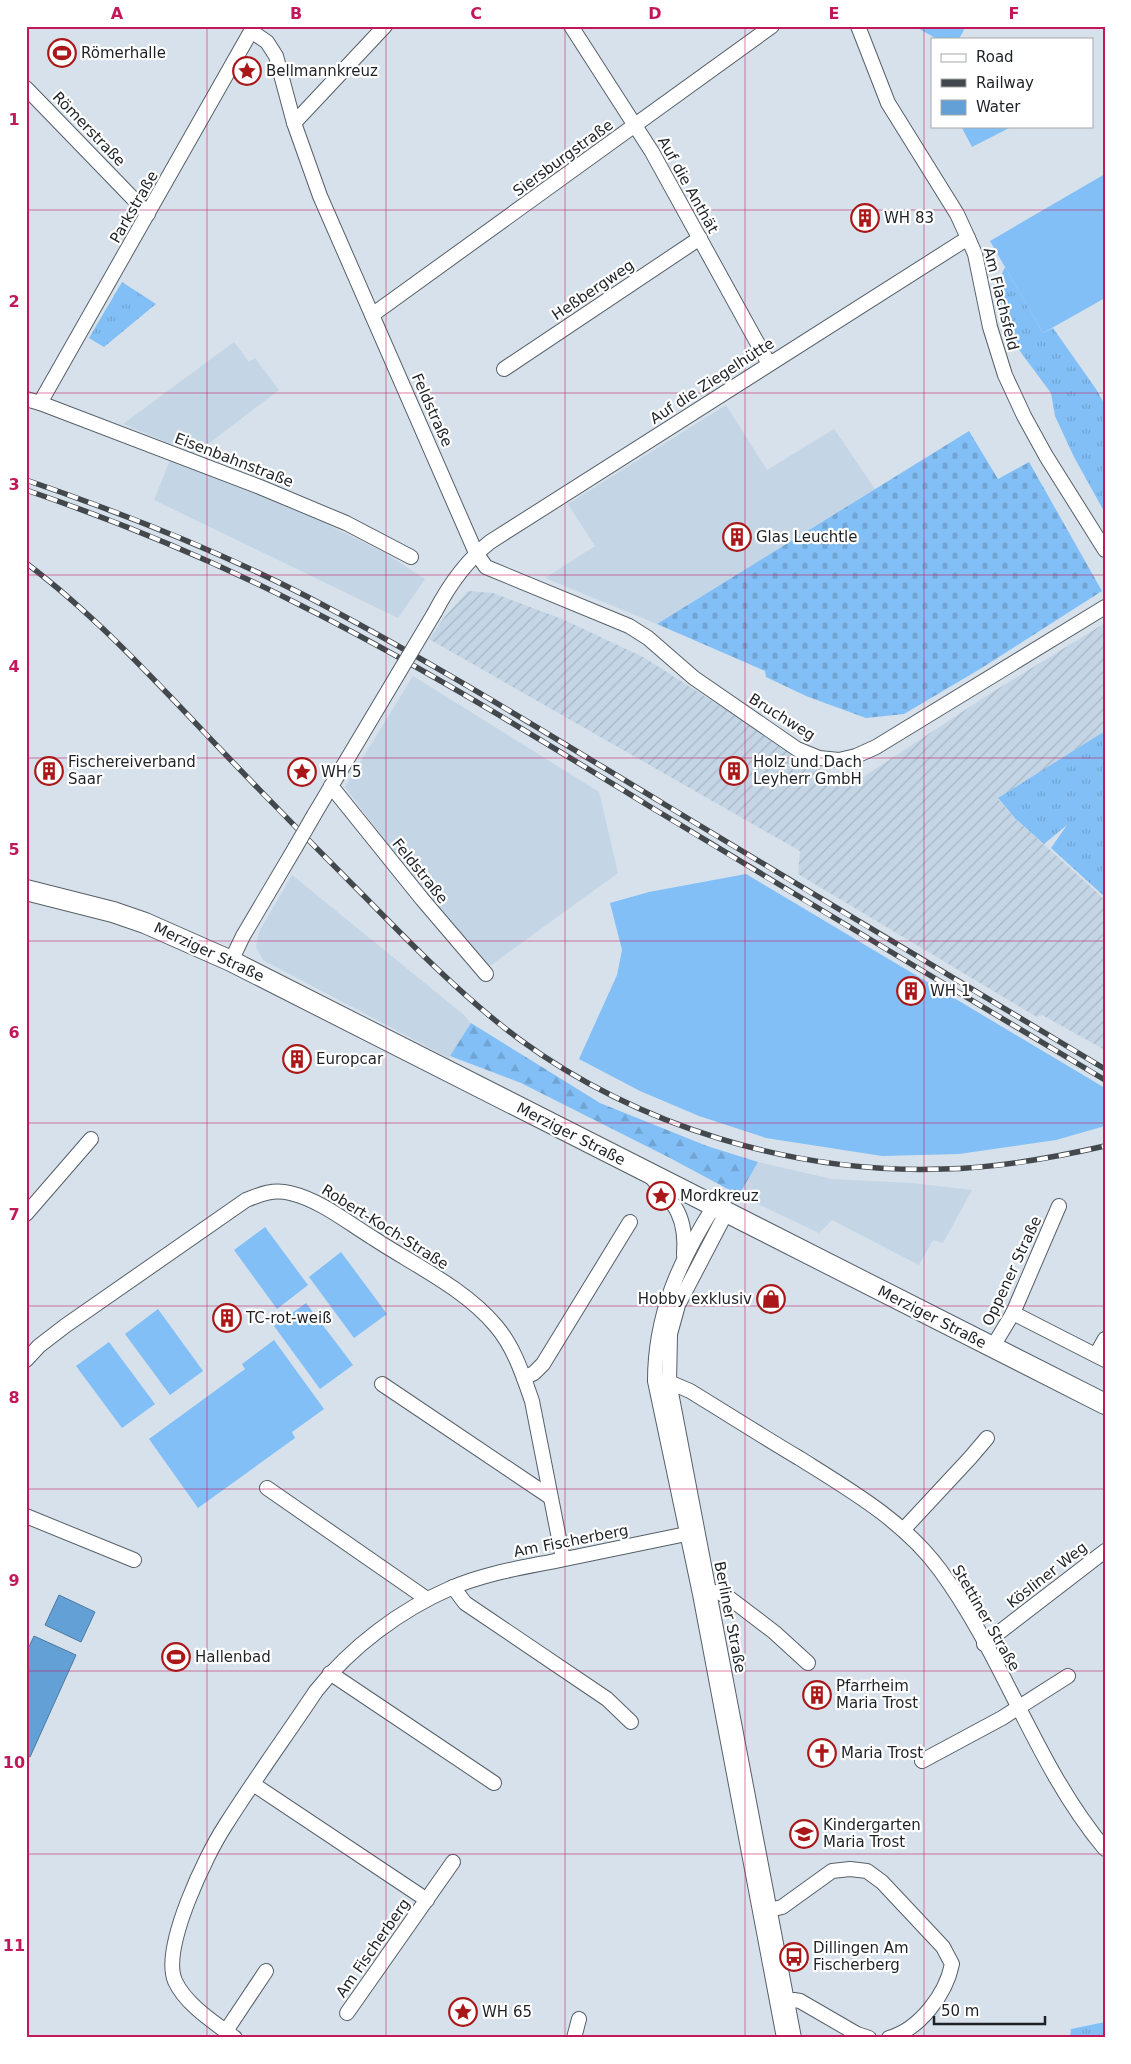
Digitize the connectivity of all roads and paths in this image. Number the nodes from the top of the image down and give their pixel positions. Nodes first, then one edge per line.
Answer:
1 (385, 26) edge
2 (571, 26) edge
3 (772, 26) edge
4 (858, 26) edge
5 (253, 29) edge
6 (26, 88) edge
7 (294, 123) junction
8 (636, 126) junction
9 (148, 214) junction
10 (700, 238) junction
11 (968, 238) junction
12 (372, 315) junction
13 (769, 364) junction
14 (504, 369) dead end
15 (26, 399) edge
16 (40, 402) junction
17 (1105, 550) edge
18 (476, 553) junction
19 (411, 557) dead end
20 (1105, 607) edge
21 (331, 786) junction
22 (26, 890) edge
23 (231, 961) junction
24 (486, 974) dead end
25 (91, 1139) dead end
26 (647, 1173) junction
27 (1059, 1206) dead end
28 (720, 1210) junction
29 (26, 1214) edge
30 (630, 1222) dead end
31 (684, 1261) junction
32 (1013, 1313) junction
33 (1105, 1338) edge
34 (992, 1348) junction
35 (1101, 1358) edge
36 (26, 1360) edge
37 (524, 1378) junction
38 (662, 1382) junction
39 (382, 1384) dead end
40 (1105, 1404) edge
41 (987, 1438) dead end
42 (266, 1488) dead end
43 (550, 1497) junction
44 (26, 1516) edge
45 (903, 1530) junction
46 (692, 1533) junction
47 (1105, 1551) edge
48 (563, 1559) junction
49 (134, 1560) dead end
50 (452, 1587) junction
51 (704, 1593) junction
52 (427, 1599) junction
53 (984, 1644) junction
54 (808, 1662) dead end
55 (330, 1673) junction
56 (1068, 1676) dead end
57 (1018, 1708) junction
58 (631, 1722) dead end
59 (922, 1761) dead end
60 (494, 1783) dead end
61 (253, 1784) junction
62 (1105, 1849) edge
63 (453, 1862) dead end
64 (427, 1900) junction
65 (766, 1911) junction
66 (266, 1971) dead end
67 (782, 2002) junction
68 (347, 2014) dead end
69 (579, 2019) dead end
70 (231, 2034) edge
71 (574, 2038) edge
72 (784, 2038) edge
73 (794, 2038) edge
74 (869, 2038) edge
75 (889, 2038) edge

1 - 7 street
2 - 8 street, Auf die Anthät
3 - 8 street, Siersburgstraße
4 - 11 street, Am Flachsfeld
5 - 7 street, Feldstraße
5 - 9 street, Parkstraße
6 - 9 street, Römerstraße
7 - 12 street, Feldstraße
8 - 10 street, Auf die Anthät
8 - 12 street, Siersburgstraße
9 - 16 street, Parkstraße
10 - 13 street, Auf die Anthät
10 - 14 street, Heßbergweg
11 - 13 street, Auf die Ziegelhütte
11 - 17 street, Am Flachsfeld
12 - 18 street, Feldstraße
13 - 18 street, Auf die Ziegelhütte
15 - 16 street, Eisenbahnstraße
16 - 19 street, Eisenbahnstraße
18 - 20 street, Bruchweg
18 - 21 street, bridge
21 - 23 street, bridge
21 - 24 street, Feldstraße
22 - 23 main road, Merziger Straße
23 - 26 main road, Merziger Straße
25 - 29 street
26 - 28 main road, Merziger Straße
26 - 31 street, Berliner Straße
27 - 32 street, Oppener Straße
28 - 31 street, Berliner Straße
28 - 34 main road, Merziger Straße
28 - 38 street, Berliner Straße
30 - 37 street
31 - 38 street, Berliner Straße
32 - 34 street, Oppener Straße
32 - 35 street
33 - 35 street
34 - 40 main road, Merziger Straße
36 - 37 street, Robert-Koch-Straße
37 - 43 street, Robert-Koch-Straße
38 - 45 street, Stettiner Straße
38 - 46 street, Berliner Straße
39 - 43 street
41 - 45 street
42 - 52 street
43 - 48 street, Robert-Koch-Straße
44 - 49 street
45 - 53 street, Stettiner Straße
46 - 48 street, Am Fischerberg
46 - 51 street, Berliner Straße
47 - 53 street, Kösliner Weg
48 - 50 street, Am Fischerberg
50 - 52 street, Am Fischerberg
50 - 58 street
51 - 54 street
51 - 65 street, Berliner Straße
52 - 55 street, Am Fischerberg
53 - 57 street, Stettiner Straße
55 - 60 street
55 - 61 street, Am Fischerberg
56 - 57 street
57 - 59 street
57 - 62 street, Stettiner Straße
61 - 64 street, Am Fischerberg
61 - 70 street, Am Fischerberg
63 - 64 street, Am Fischerberg
64 - 68 street, Am Fischerberg
65 - 67 street, Berliner Straße
65 - 75 street
66 - 70 street, Am Fischerberg
67 - 72 street, Berliner Straße
67 - 73 street, Berliner Straße
67 - 74 street
69 - 71 street

